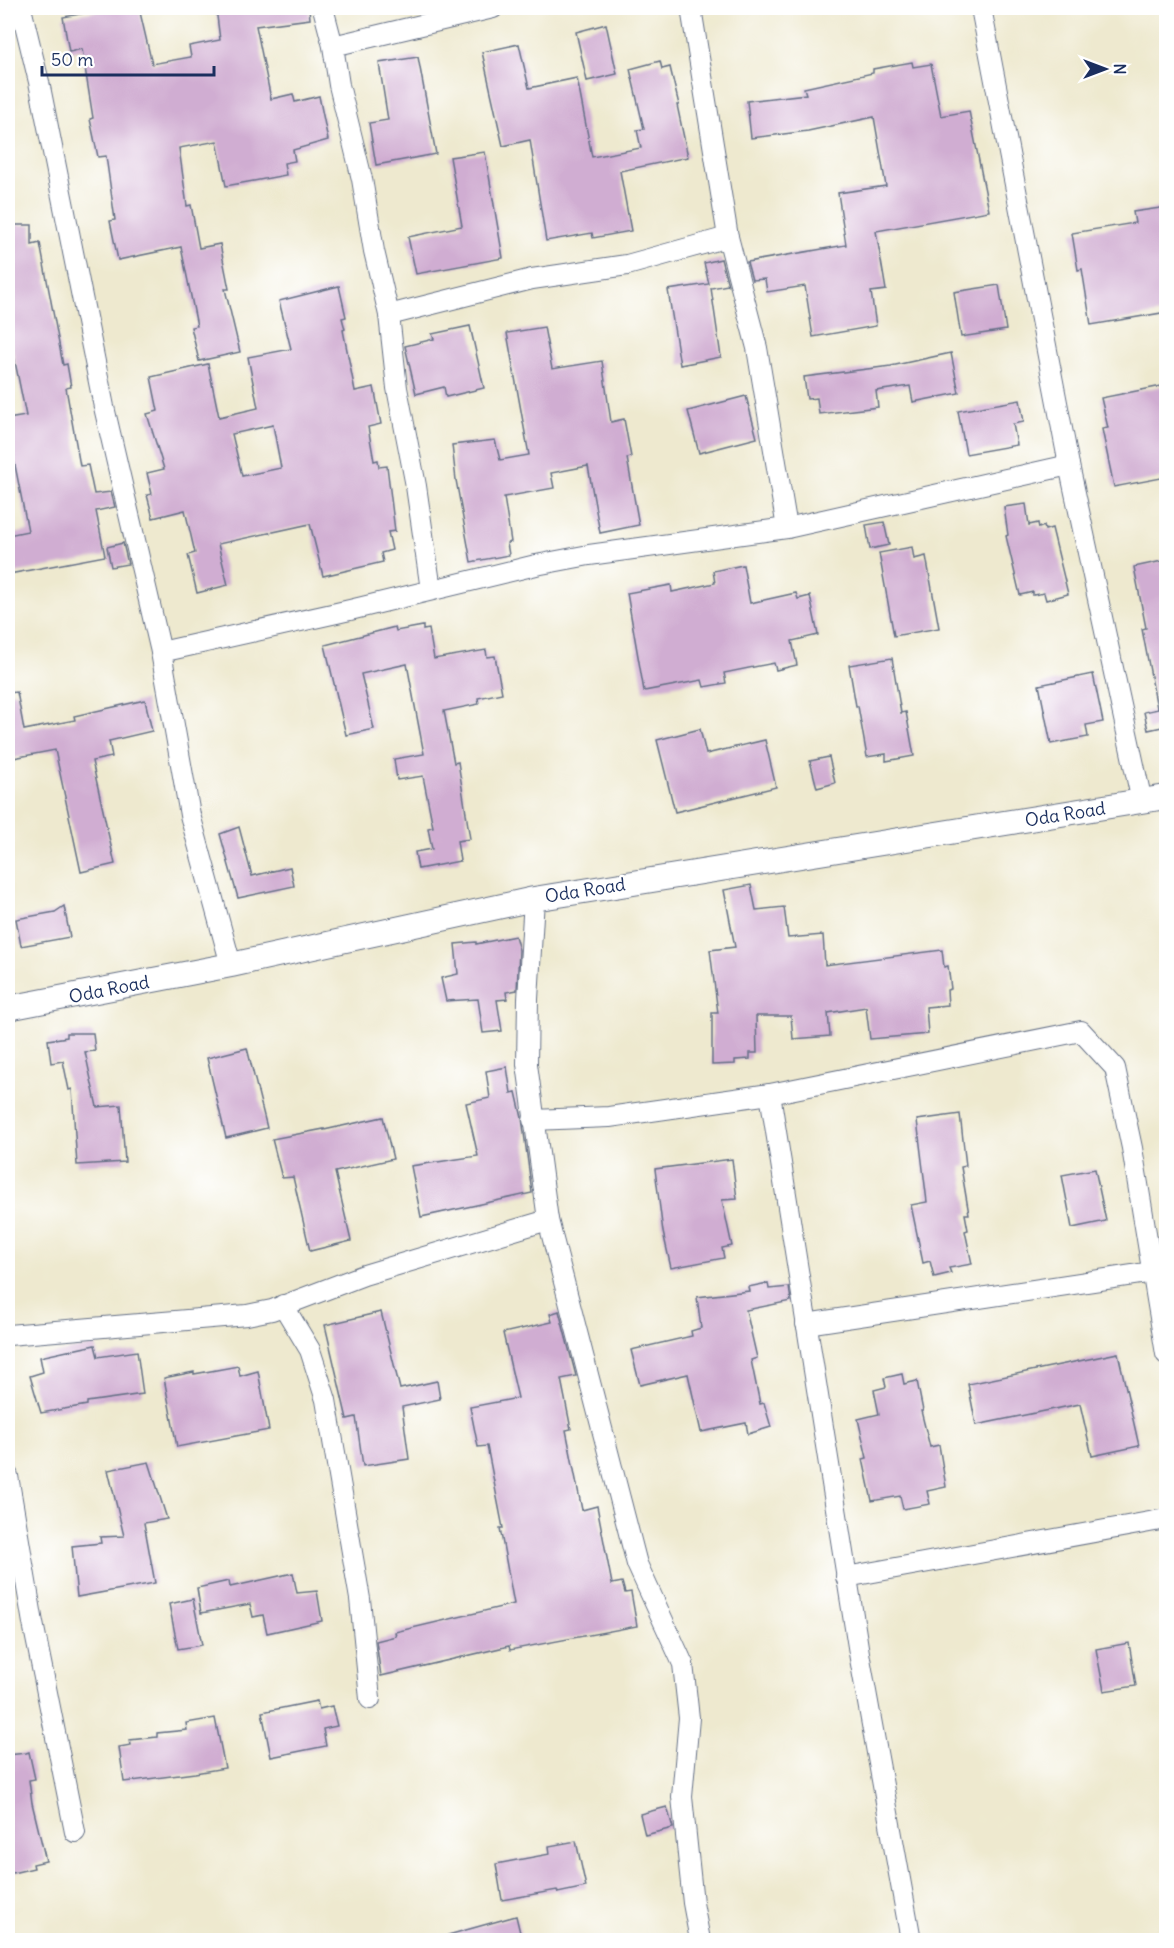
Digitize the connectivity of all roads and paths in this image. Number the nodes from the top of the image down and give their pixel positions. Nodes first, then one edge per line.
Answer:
1 (21, 8) edge
2 (322, 8) edge
3 (493, 8) edge
4 (691, 8) edge
5 (981, 8) edge
6 (333, 46) junction
7 (728, 237) junction
8 (389, 315) junction
9 (1069, 465) junction
10 (787, 528) junction
11 (430, 590) junction
12 (161, 652) junction
13 (1167, 797) edge
14 (1142, 802) junction
15 (534, 899) junction
16 (231, 965) junction
17 (8, 1008) edge
18 (770, 1094) junction
19 (533, 1120) junction
20 (548, 1220) junction
21 (1153, 1272) junction
22 (283, 1305) junction
23 (806, 1324) junction
24 (8, 1335) edge
25 (1167, 1354) edge
26 (8, 1476) edge
27 (1167, 1519) edge
28 (846, 1577) junction
29 (370, 1699) dead end
30 (75, 1832) dead end
31 (700, 1941) edge
32 (910, 1941) edge

1 - 12 street
2 - 6 street
3 - 6 street
4 - 7 street
5 - 9 street
6 - 8 street
7 - 8 street
7 - 10 street
8 - 11 street
9 - 10 street
9 - 14 street
10 - 11 street
11 - 12 street
12 - 16 street
13 - 14 street, Oda Road
14 - 15 street, Oda Road
15 - 16 street, Oda Road
15 - 19 street
16 - 17 street, Oda Road
18 - 19 street
18 - 21 street
18 - 23 street
19 - 20 street
20 - 22 street
20 - 31 street
21 - 23 street
21 - 25 street
22 - 24 street
22 - 29 street
23 - 28 street
26 - 30 street
27 - 28 street
28 - 32 street

